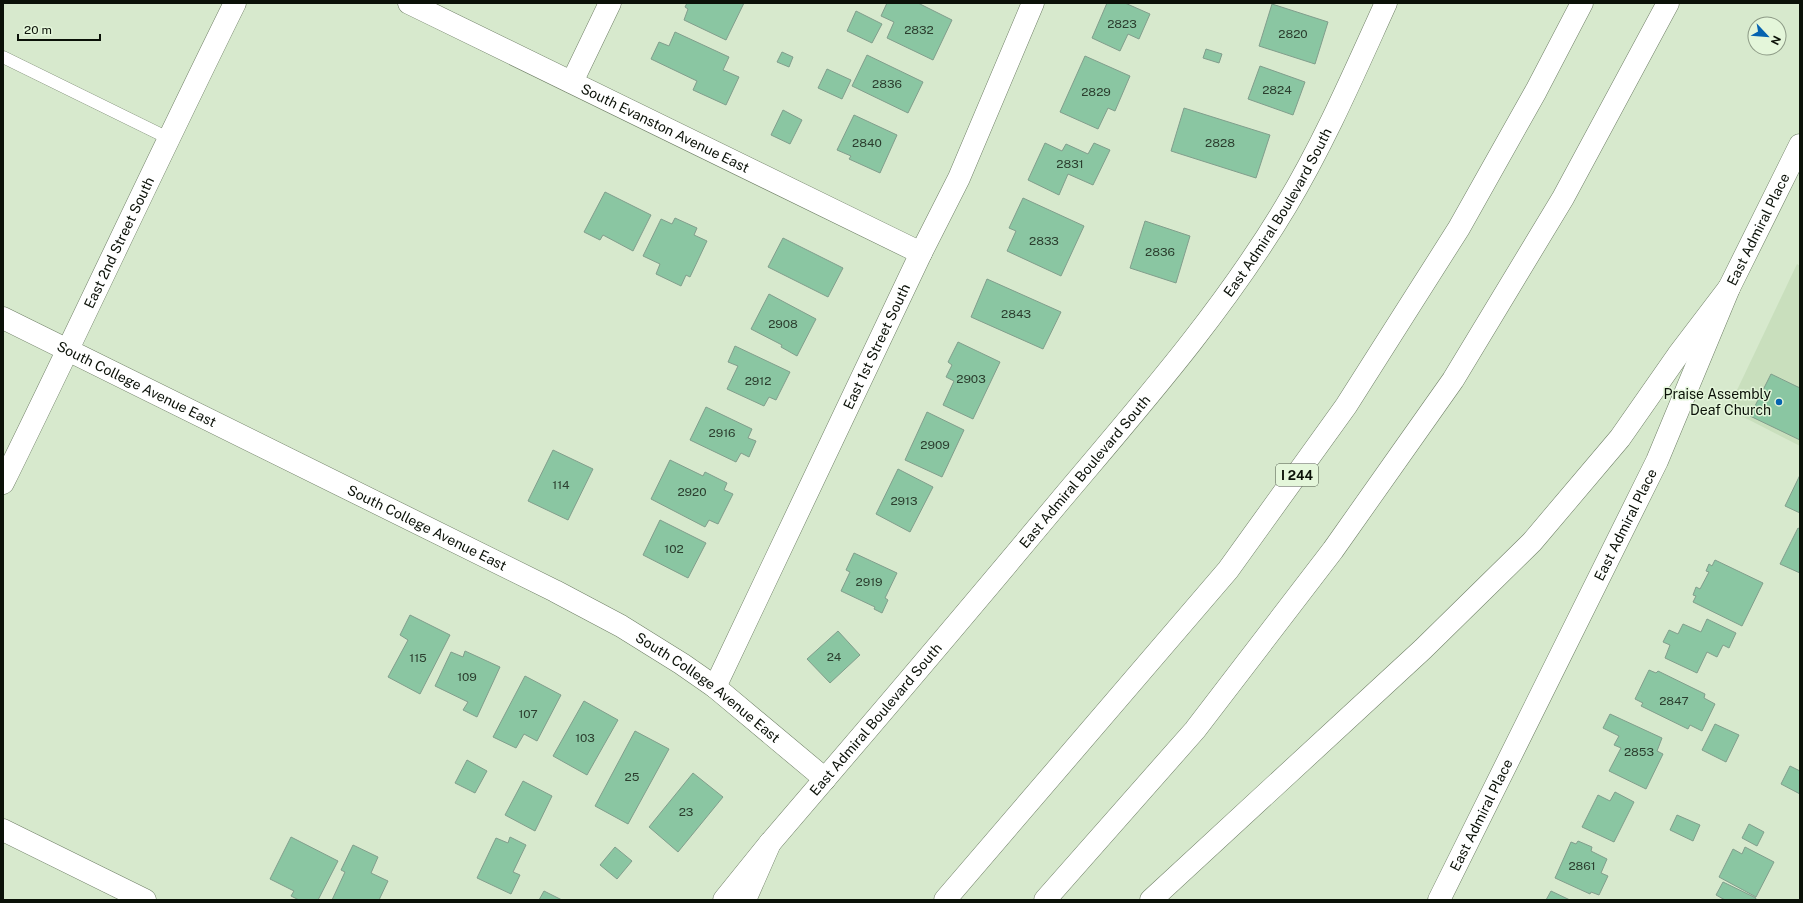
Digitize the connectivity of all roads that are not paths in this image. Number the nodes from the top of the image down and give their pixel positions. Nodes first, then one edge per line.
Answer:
1 (235, 3) edge
2 (409, 3) edge
3 (610, 3) edge
4 (1034, 3) edge
5 (1386, 3) edge
6 (1582, 3) edge
7 (1668, 3) edge
8 (3, 57) edge
9 (572, 82) junction
10 (168, 138) junction
11 (1800, 145) edge
12 (921, 253) junction
13 (1729, 288) junction
14 (3, 318) edge
15 (68, 350) junction
16 (3, 483) edge
17 (715, 687) junction
18 (825, 779) junction
19 (3, 830) edge
20 (770, 843) junction
21 (145, 900) edge
22 (724, 900) edge
23 (745, 900) edge
24 (944, 900) edge
25 (1044, 900) edge
26 (1151, 900) edge
27 (1440, 900) edge

1 - 10 main road, East 2nd Street South
2 - 9 main road, South Evanston Avenue East
3 - 9 main road
4 - 12 main road, East 1st Street South
5 - 18 main road, East Admiral Boulevard South
6 - 24 main road, I 244
7 - 25 main road
8 - 10 lane
9 - 12 main road, South Evanston Avenue East
10 - 15 main road, East 2nd Street South
11 - 13 main road, East Admiral Place
12 - 17 main road, East 1st Street South
13 - 26 main road
13 - 27 main road, East Admiral Place
14 - 15 main road, South College Avenue East
15 - 16 main road, East 2nd Street South
15 - 17 main road, South College Avenue East
17 - 18 main road, South College Avenue East
18 - 20 main road, East Admiral Boulevard South
19 - 21 main road
20 - 22 main road, East Admiral Boulevard South
20 - 23 main road

